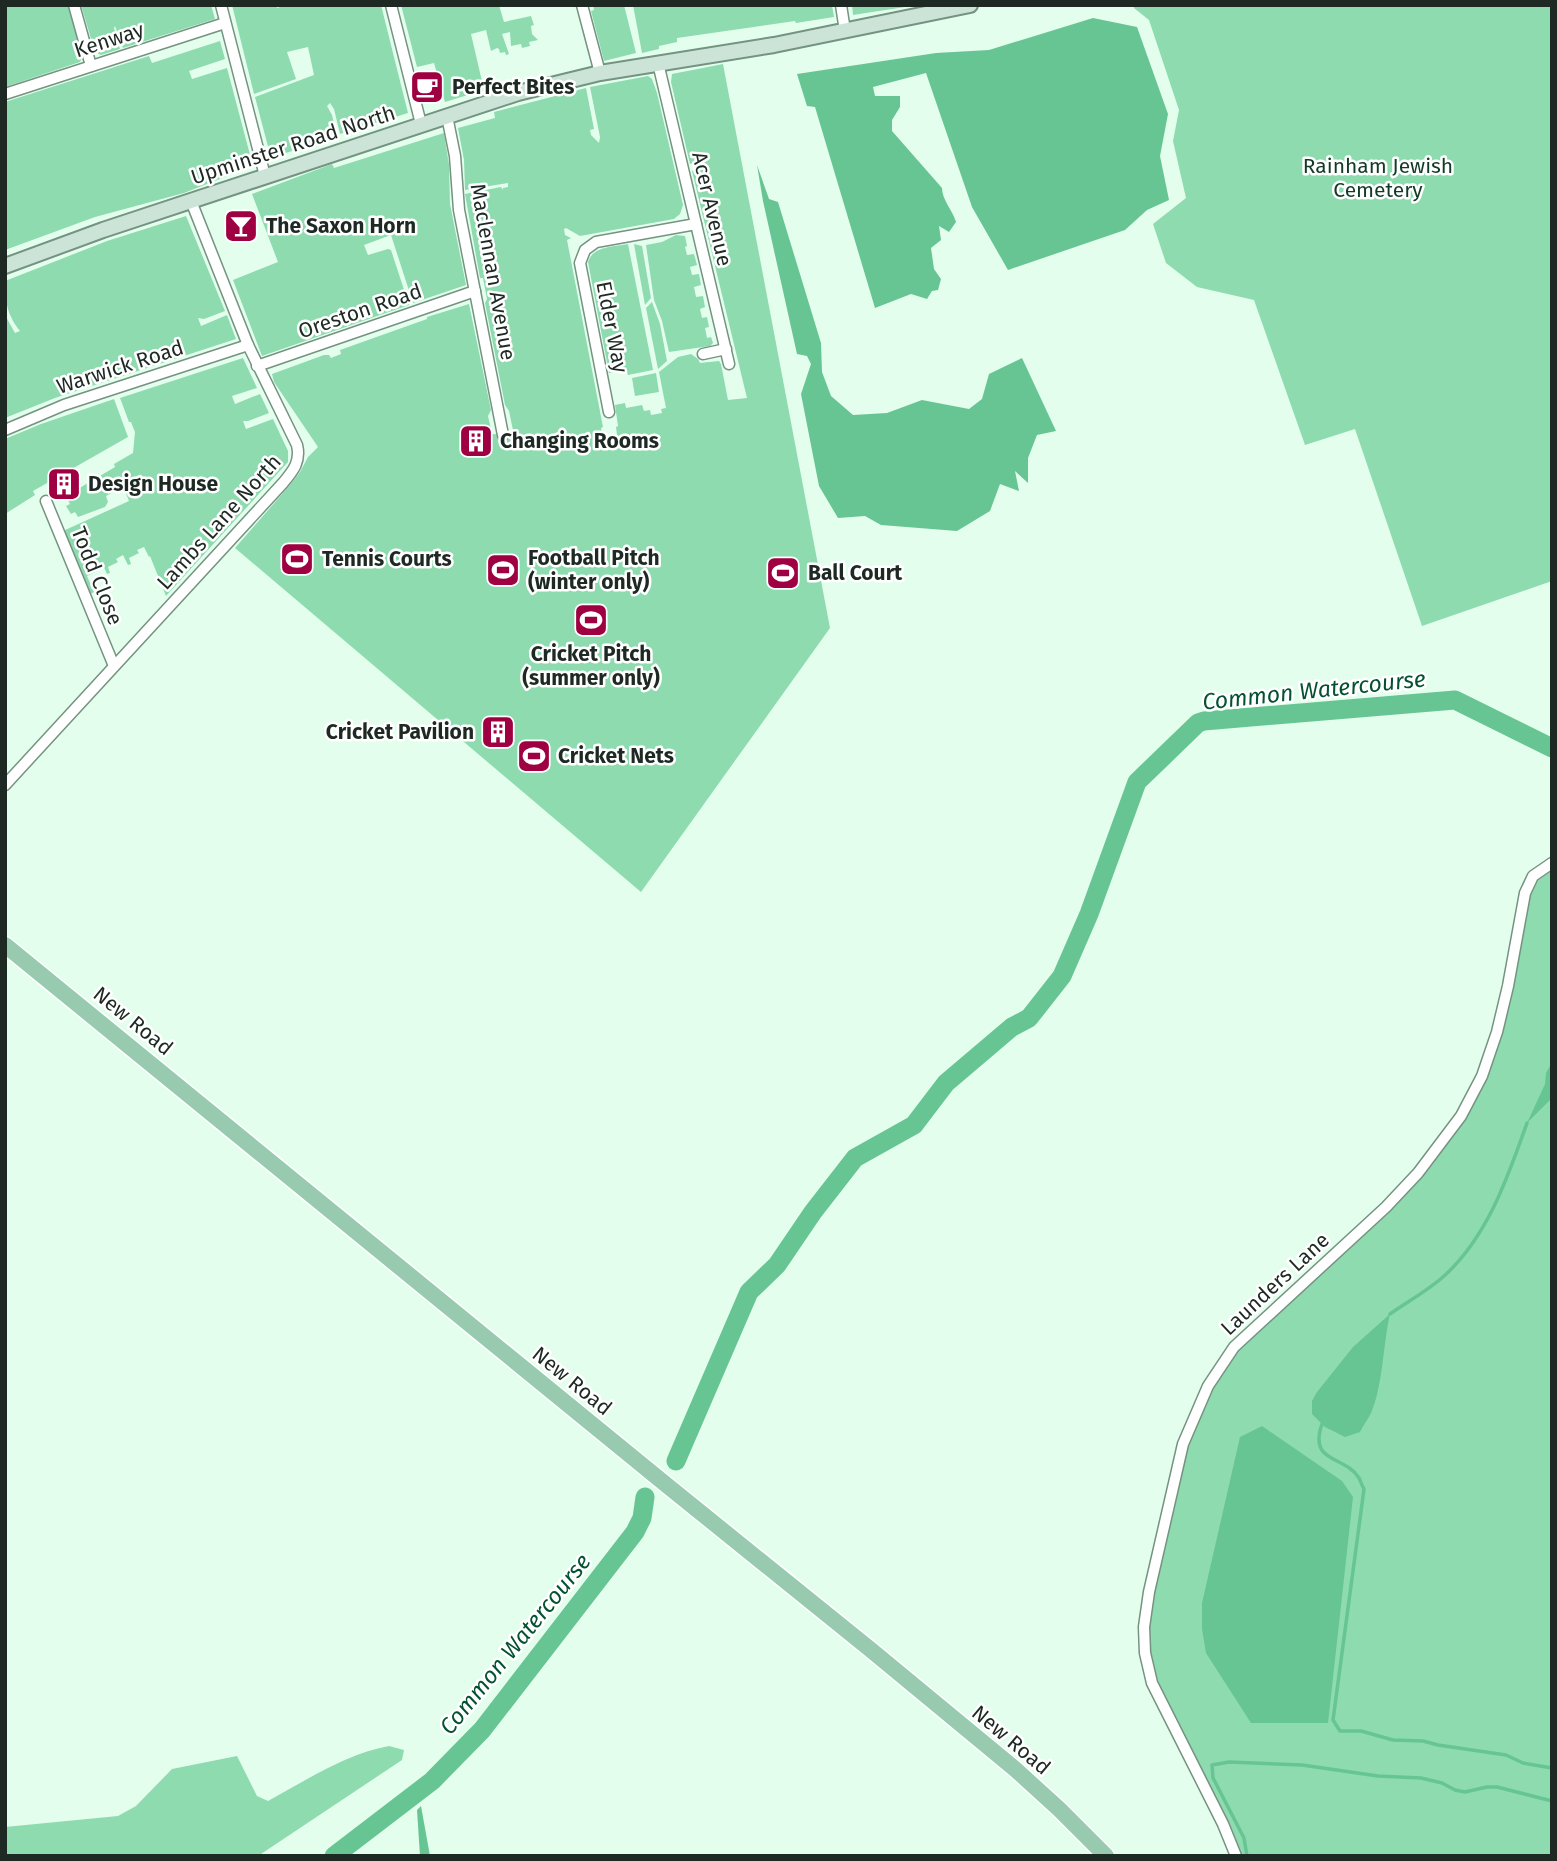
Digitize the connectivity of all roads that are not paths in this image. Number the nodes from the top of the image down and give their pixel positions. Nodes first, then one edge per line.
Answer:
1 (74, 5) edge
2 (221, 5) edge
3 (391, 5) edge
4 (582, 5) edge
5 (841, 5) edge
6 (970, 5) edge
7 (225, 23) junction
8 (845, 31) junction
9 (658, 62) junction
10 (91, 66) junction
11 (600, 73) junction
12 (5, 94) edge
13 (447, 116) junction
14 (421, 124) junction
15 (265, 176) junction
16 (191, 201) junction
17 (696, 225) junction
18 (5, 266) edge
19 (475, 291) junction
20 (248, 345) junction
21 (726, 349) junction
22 (703, 354) dead end
23 (729, 364) dead end
24 (257, 366) junction
25 (609, 412) dead end
26 (5, 429) edge
27 (503, 435) dead end
28 (46, 500) dead end
29 (114, 666) junction
30 (5, 785) edge
31 (1552, 863) edge
32 (5, 945) edge
33 (1233, 1853) edge
34 (1105, 1856) edge

1 - 10 street
2 - 7 street
3 - 14 street
4 - 11 street
5 - 8 street
6 - 8 street, Upminster Road North
7 - 10 street, Kenway
7 - 15 street
8 - 9 street, Upminster Road North
9 - 11 street, Upminster Road North
9 - 17 street, Acer Avenue
10 - 12 street, Kenway
11 - 13 street, Upminster Road North
13 - 14 street, Upminster Road North
13 - 19 street, Maclennan Avenue
14 - 15 street, Upminster Road North
15 - 16 street, Upminster Road North
16 - 18 street, Upminster Road North
16 - 20 street, Lambs Lane North
17 - 21 street, Acer Avenue
17 - 25 street, Elder Way
19 - 24 street, Oreston Road
19 - 27 street, Maclennan Avenue
20 - 24 street, Lambs Lane North
20 - 26 street, Warwick Road
21 - 22 street
21 - 23 street, Acer Avenue
24 - 29 street, Lambs Lane North
28 - 29 street, Todd Close
29 - 30 street, Lambs Lane North
31 - 33 street, Launders Lane
32 - 34 main road, New Road

